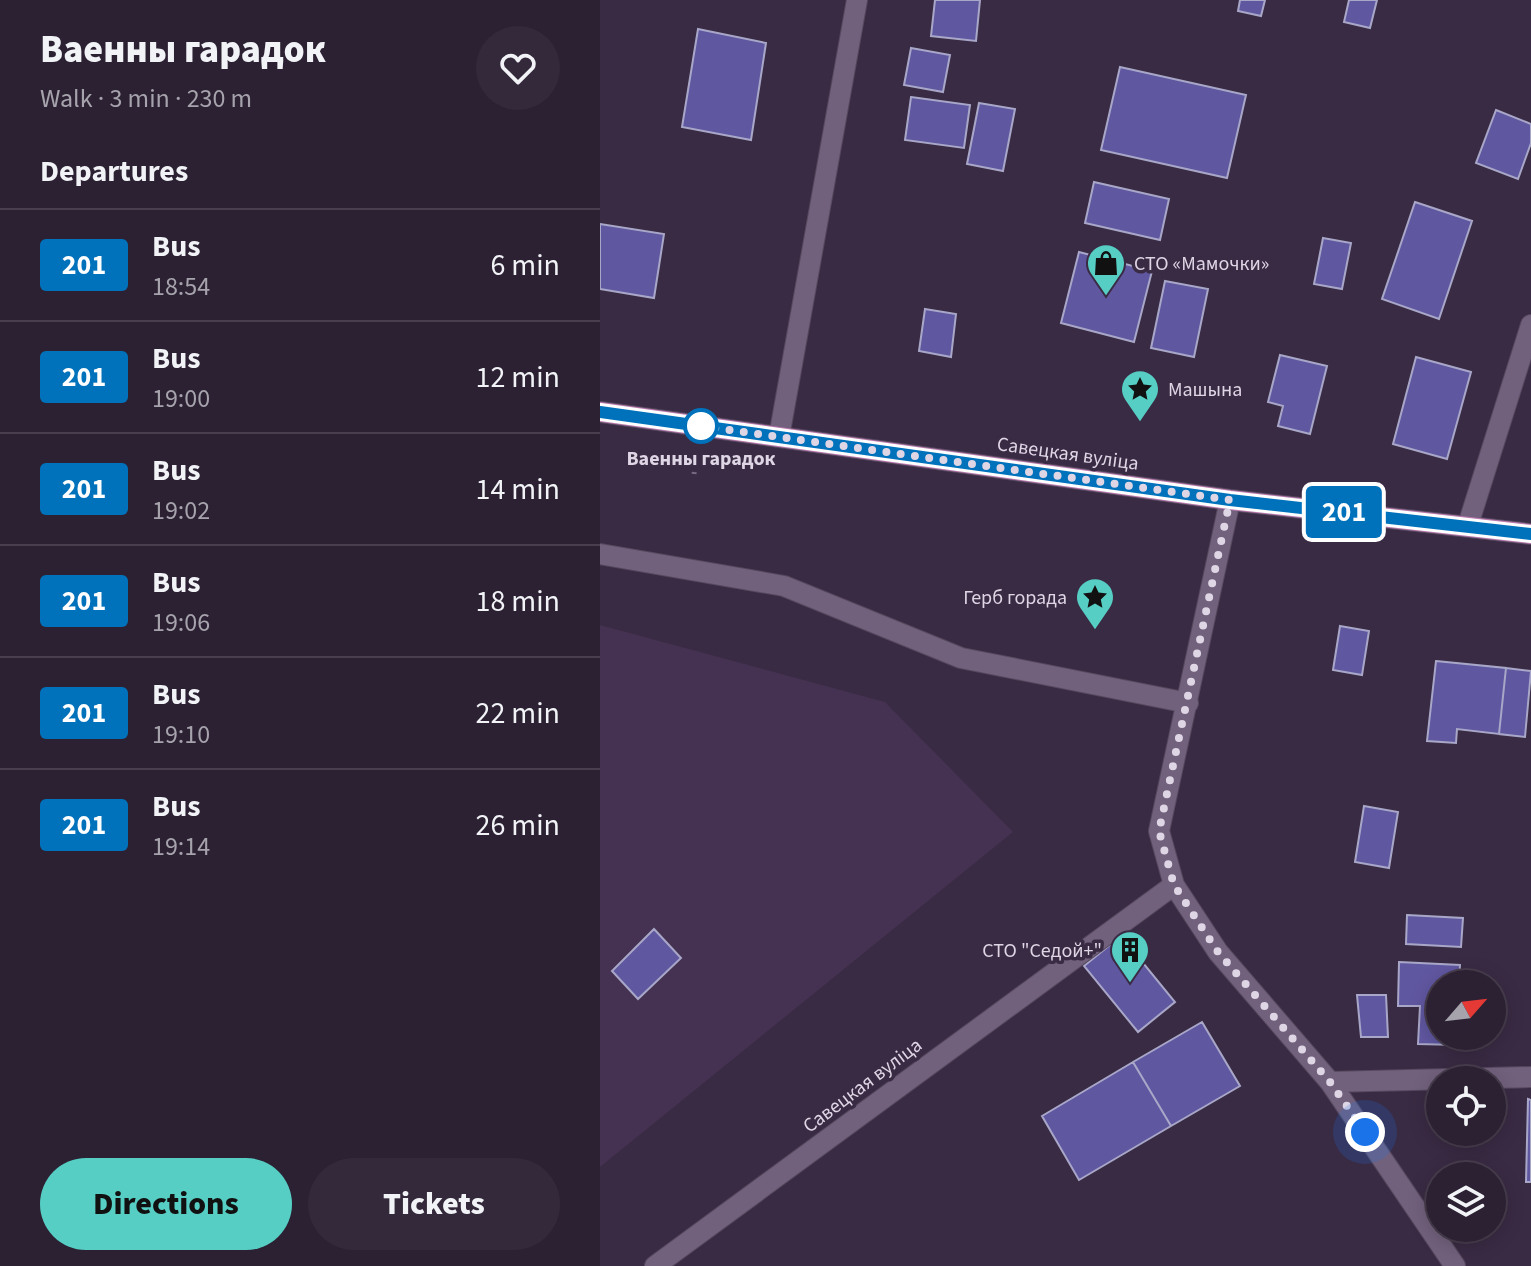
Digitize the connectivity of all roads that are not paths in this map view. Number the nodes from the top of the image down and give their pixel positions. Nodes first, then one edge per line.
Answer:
1 (857, 0) edge
2 (1531, 325) edge
3 (600, 412) edge
4 (779, 437) junction
5 (1230, 500) junction
6 (1468, 525) junction
7 (1531, 534) edge
8 (600, 554) edge
9 (1188, 703) junction
10 (1174, 885) junction
11 (1531, 1077) edge
12 (1330, 1082) junction
13 (655, 1266) edge
14 (1455, 1266) edge

1 - 4 street
2 - 6 street
3 - 4 main road, Савецкая вуліца
4 - 5 main road, Савецкая вуліца
5 - 6 main road, Савецкая вуліца
5 - 9 street
6 - 7 main road, Савецкая вуліца
8 - 9 street
9 - 10 street
10 - 12 street
10 - 13 street, Савецкая вуліца
11 - 12 street
12 - 14 street

